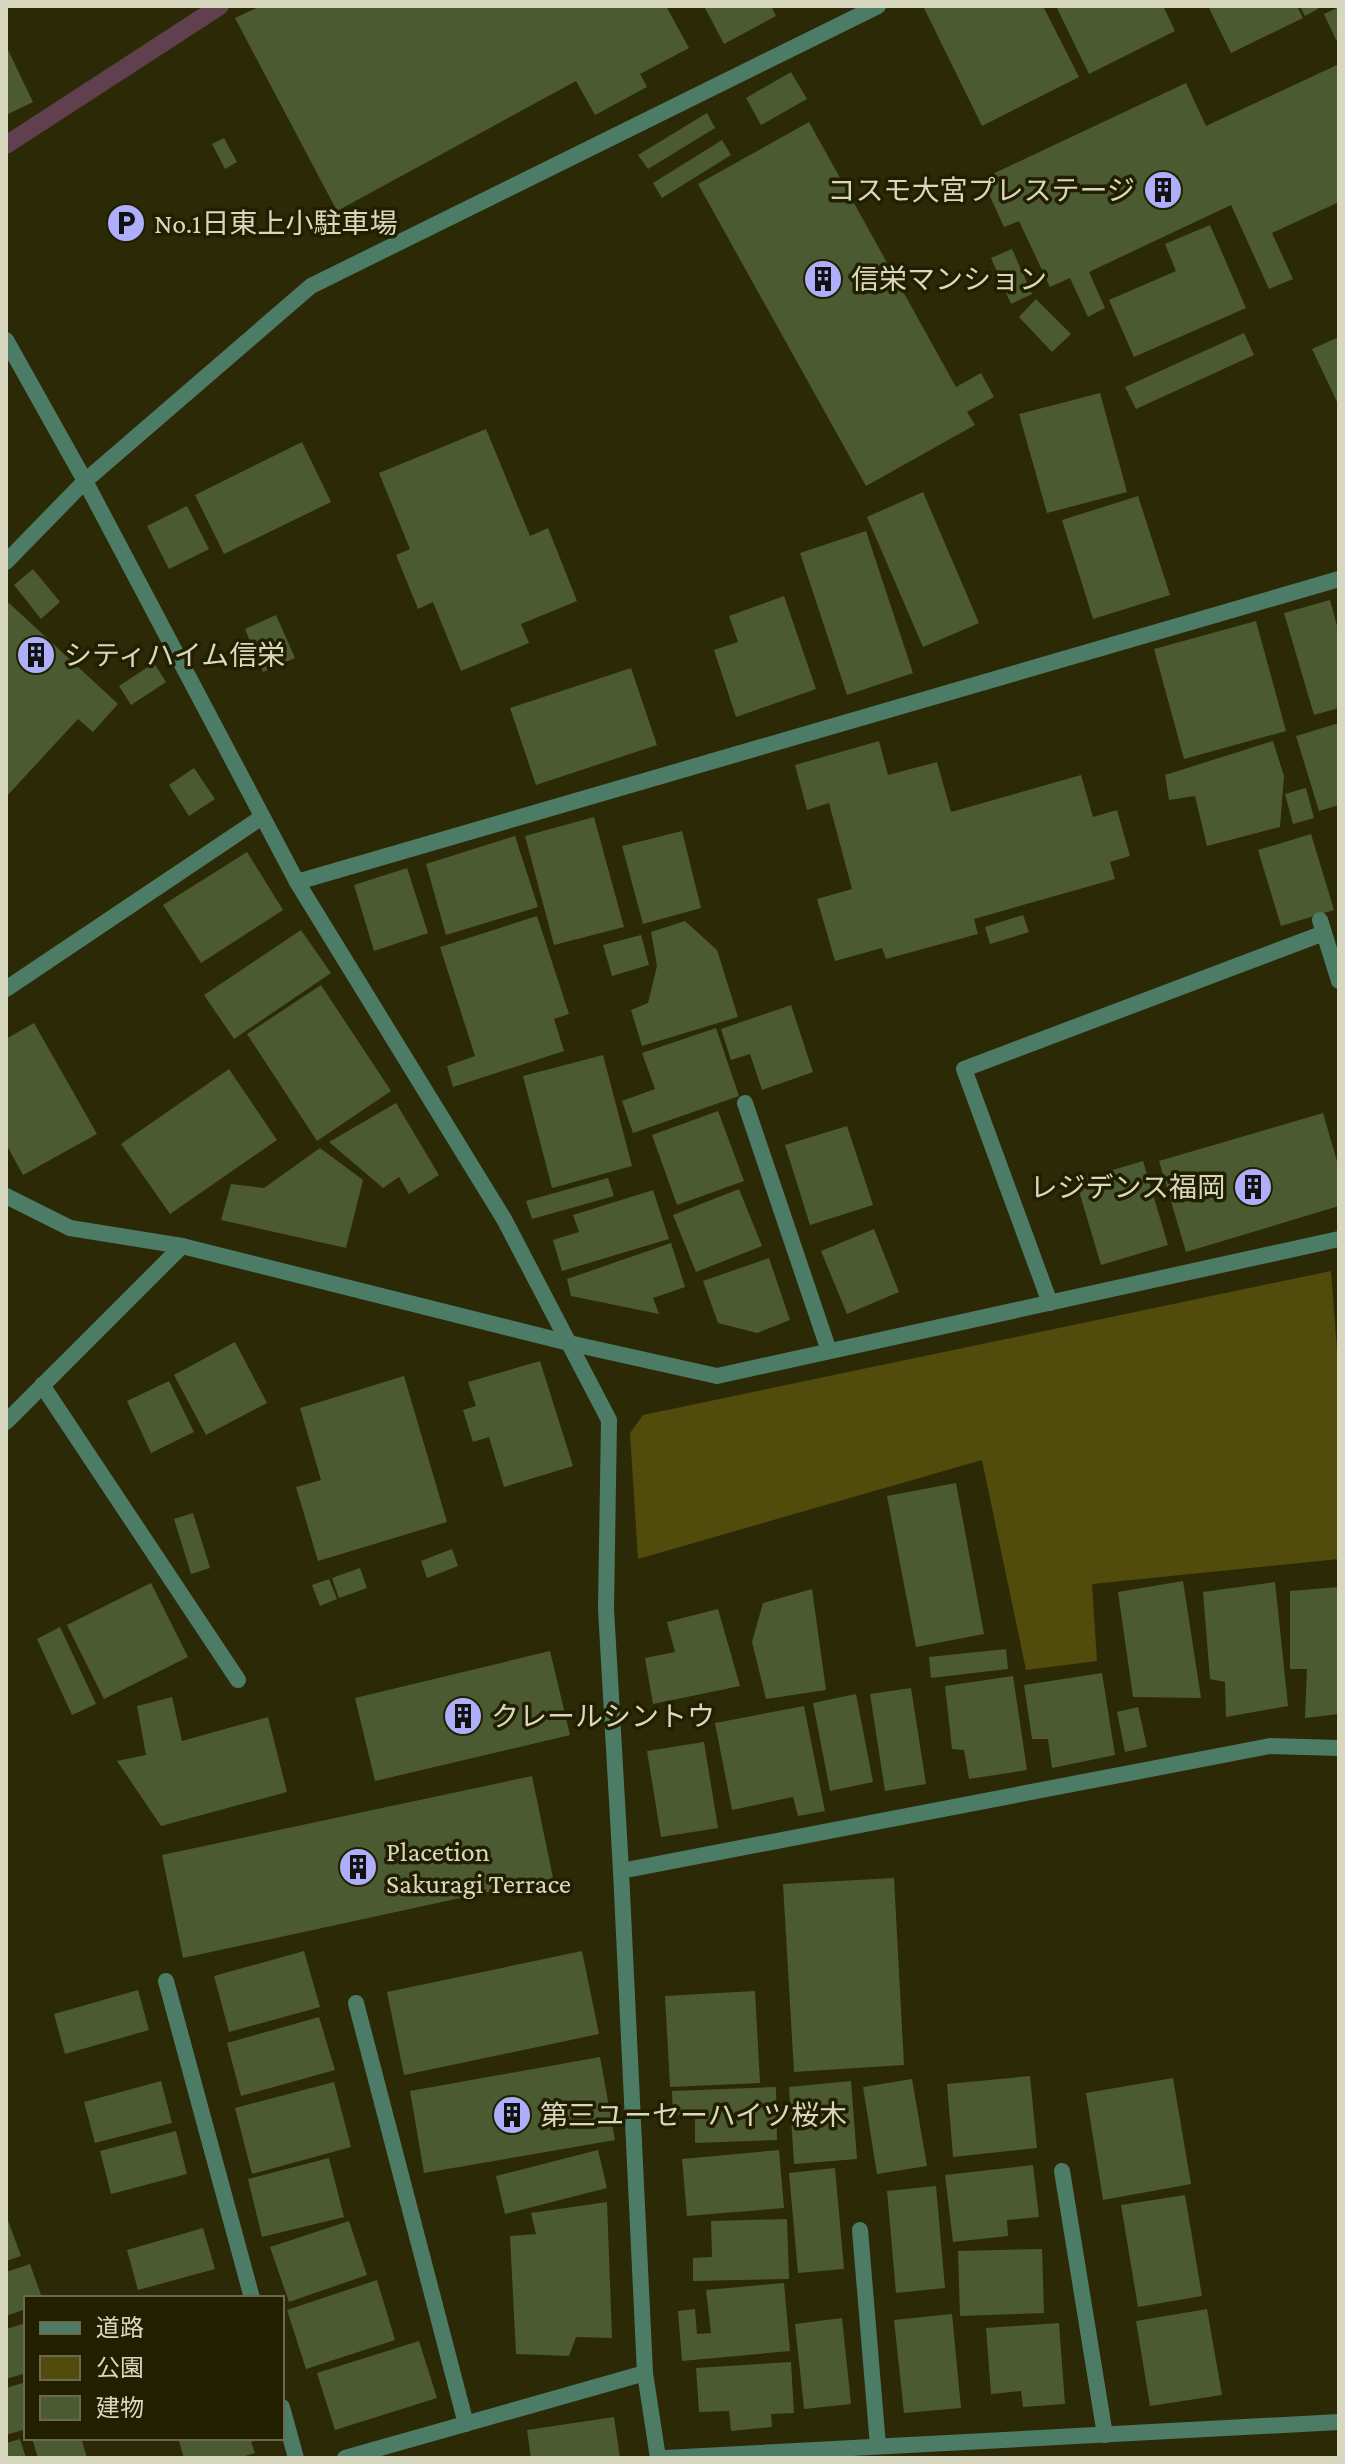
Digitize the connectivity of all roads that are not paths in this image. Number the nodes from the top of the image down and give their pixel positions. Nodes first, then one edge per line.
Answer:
1 (878, 6) edge
2 (6, 340) edge
3 (85, 481) junction
4 (6, 562) edge
5 (1339, 579) edge
6 (262, 817) junction
7 (297, 882) junction
8 (1339, 981) edge
9 (6, 989) edge
10 (745, 1103) dead end
11 (6, 1196) edge
12 (1339, 1239) edge
13 (182, 1246) junction
14 (1050, 1303) junction
15 (569, 1343) junction
16 (829, 1351) junction
17 (42, 1385) junction
18 (6, 1422) edge
19 (238, 1680) dead end
20 (1339, 1748) edge
21 (621, 1871) junction
22 (166, 1981) dead end
23 (356, 2003) dead end
24 (1062, 2171) dead end
25 (860, 2230) dead end
26 (251, 2296) edge
27 (645, 2373) junction
28 (284, 2414) edge
29 (1339, 2422) edge
30 (466, 2424) junction
31 (1105, 2435) junction
32 (878, 2446) junction
33 (296, 2458) edge
34 (345, 2458) edge
35 (658, 2458) edge
36 (665, 2458) edge

1 - 3 street
2 - 3 street
3 - 4 street
3 - 6 street
5 - 7 street
6 - 7 street
6 - 9 street
7 - 15 street
8 - 14 street
10 - 16 street
11 - 13 street
12 - 14 street
13 - 15 street
13 - 17 street
14 - 16 street
15 - 16 street
15 - 21 street
17 - 18 street
17 - 19 street
20 - 21 street
21 - 27 street
22 - 26 street
23 - 30 street
24 - 31 street
25 - 32 street
27 - 30 street
27 - 35 street
28 - 33 street
29 - 31 street
30 - 34 street
31 - 32 street
32 - 36 street

